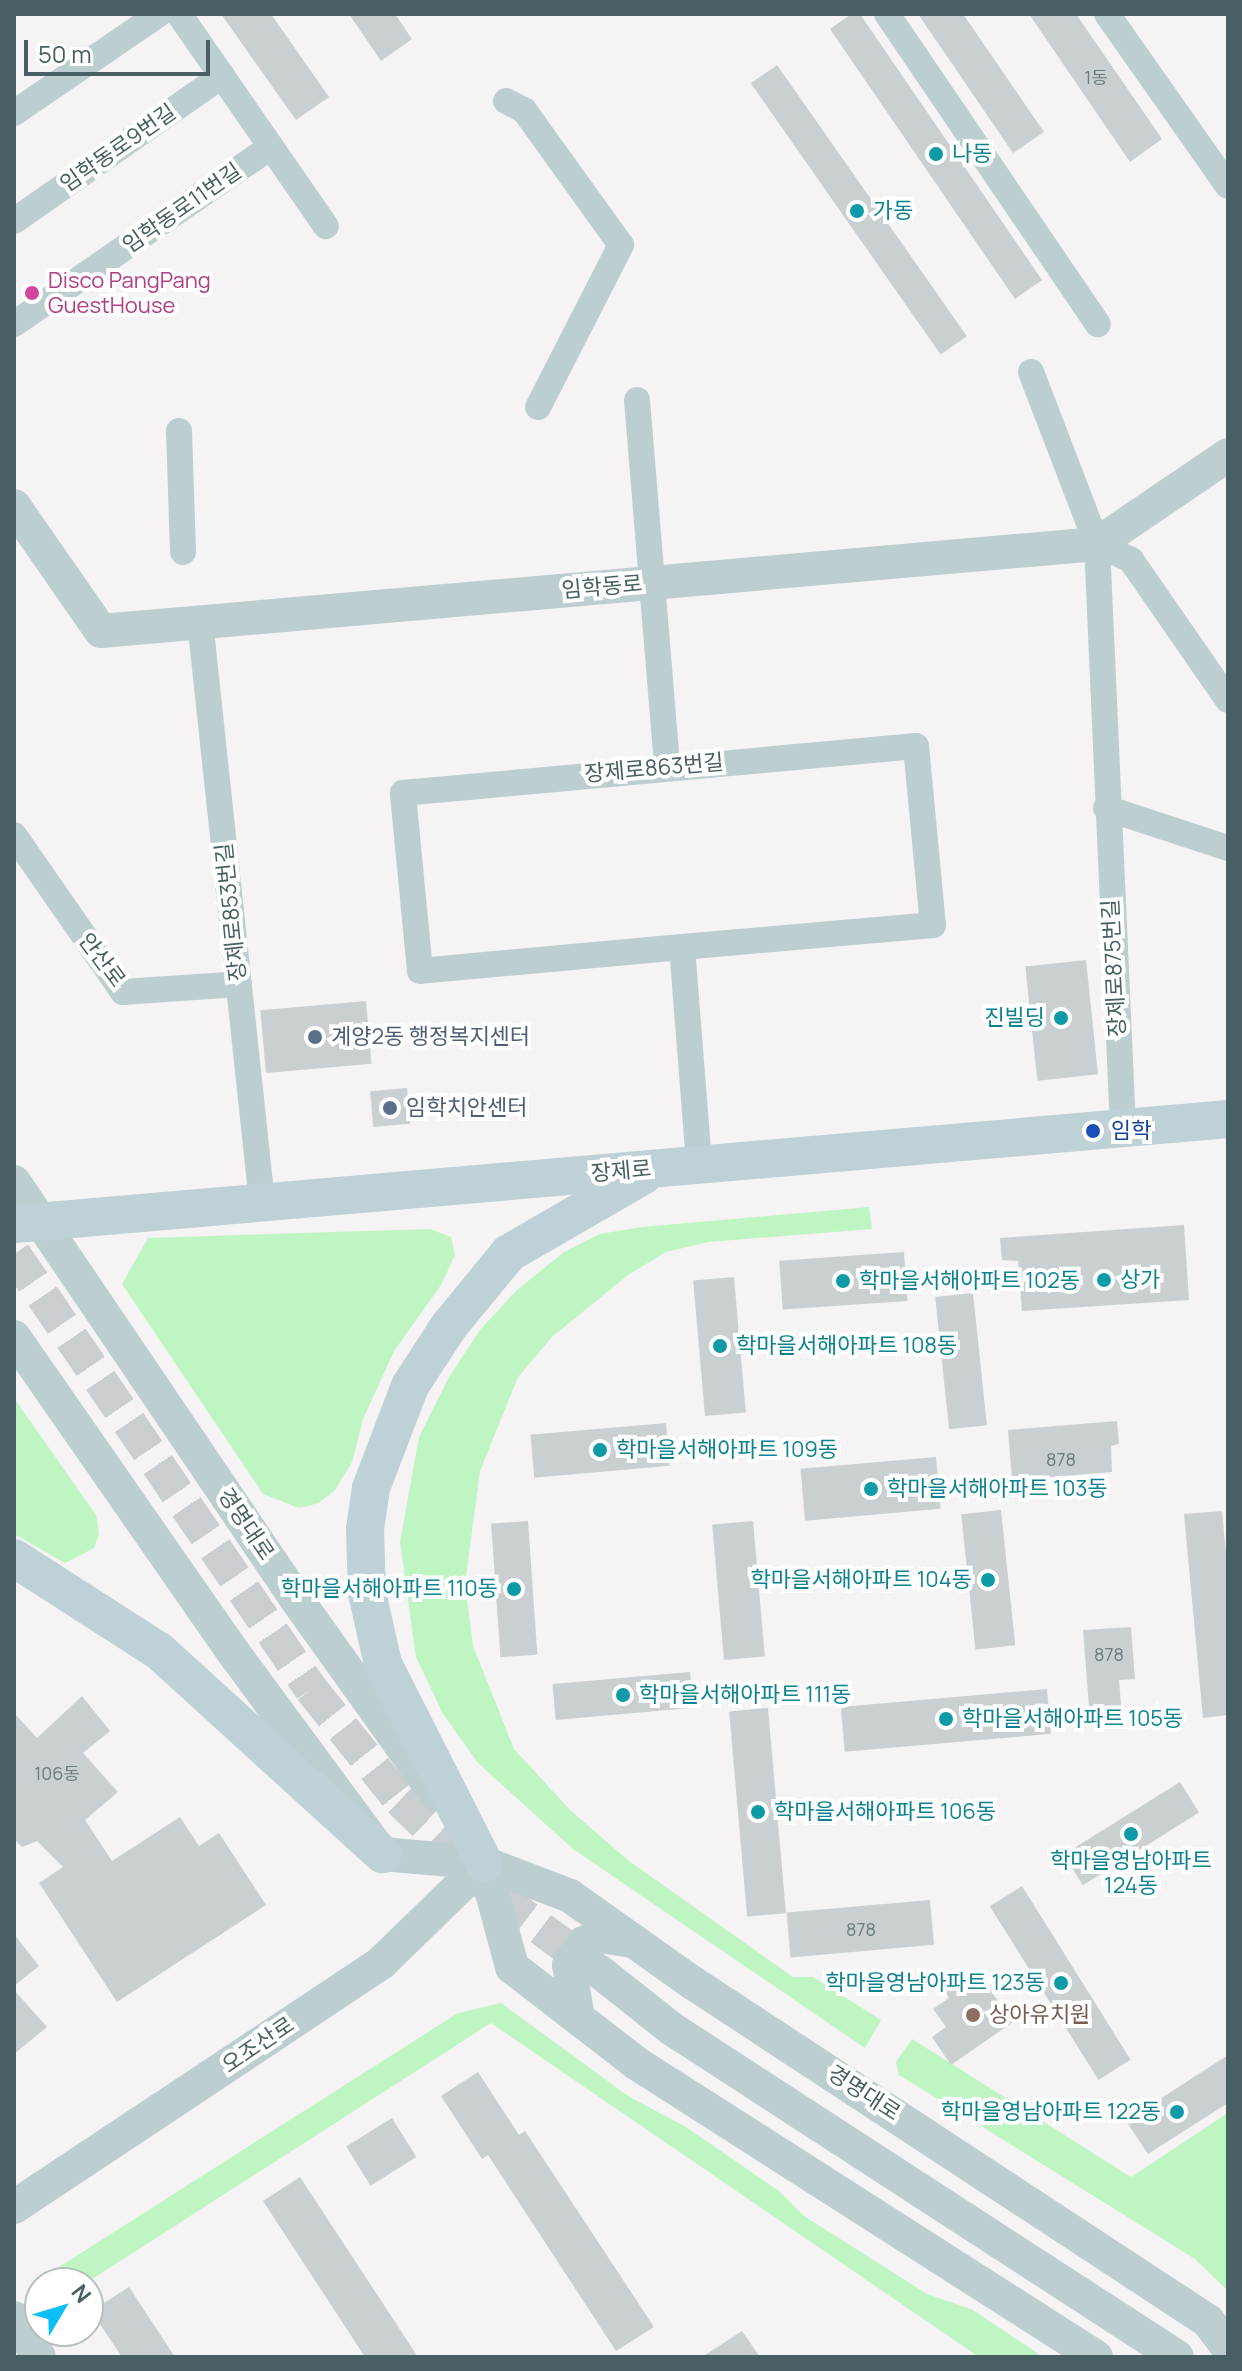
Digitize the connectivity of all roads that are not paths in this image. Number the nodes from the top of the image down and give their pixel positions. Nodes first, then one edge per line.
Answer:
1 (159, 14) edge
2 (179, 14) edge
3 (887, 14) edge
4 (1107, 14) edge
5 (222, 76) junction
6 (506, 101) dead end
7 (14, 113) edge
8 (271, 147) junction
9 (1228, 186) edge
10 (14, 221) edge
11 (326, 226) dead end
12 (14, 324) edge
13 (1098, 324) dead end
14 (1031, 372) dead end
15 (637, 400) dead end
16 (538, 407) dead end
17 (179, 431) dead end
18 (1228, 455) edge
19 (14, 506) edge
20 (1097, 544) junction
21 (183, 552) dead end
22 (652, 582) junction
23 (200, 621) junction
24 (1228, 700) edge
25 (667, 766) junction
26 (1106, 808) junction
27 (14, 835) edge
28 (1225, 847) edge
29 (682, 947) junction
30 (239, 984) junction
31 (1228, 1119) edge
32 (1123, 1128) junction
33 (699, 1164) junction
34 (655, 1168) junction
35 (14, 1182) edge
36 (262, 1202) junction
37 (27, 1222) edge
38 (14, 1337) edge
39 (14, 1558) edge
40 (382, 1854) junction
41 (484, 1863) junction
42 (634, 1941) junction
43 (600, 1972) tunnel mouth
44 (578, 2018) junction
45 (14, 2207) edge
46 (14, 2318) edge
47 (1228, 2348) edge
48 (39, 2357) edge
49 (1096, 2357) edge
50 (1177, 2357) edge

1 - 7 street
2 - 5 street
3 - 13 street
4 - 9 street
5 - 8 street
5 - 10 street, 임학동로9번길
6 - 16 street
8 - 11 street
8 - 12 street, 임학동로11번길
14 - 20 street, 장제로875번길
15 - 22 street
17 - 21 street
18 - 20 street, 임학동로
19 - 23 street, 임학동로
20 - 22 street, 임학동로
20 - 24 street
20 - 26 street, 장제로875번길
22 - 23 street, 임학동로
22 - 25 street
23 - 30 street, 장제로853번길
25 - 29 street, 장제로863번길
25 - 29 street, 장제로863번길
26 - 28 street
26 - 32 street, 장제로875번길
27 - 30 street, 안산로
29 - 33 street
30 - 36 street, 장제로853번길
31 - 32 main road, 장제로
32 - 33 main road, 장제로
33 - 34 main road, 장제로
34 - 36 main road, 장제로
34 - 41 main road
35 - 37 street, 경명대로
36 - 37 main road, 장제로
37 - 41 street, 경명대로
38 - 40 street
39 - 40 main road
40 - 41 street, 경명대로
41 - 42 street, 경명대로
41 - 44 street, 경명대로
41 - 45 street, 오조산로
42 - 44 street
42 - 47 street, 경명대로
43 - 50 street
44 - 49 street, 경명대로
46 - 48 street

